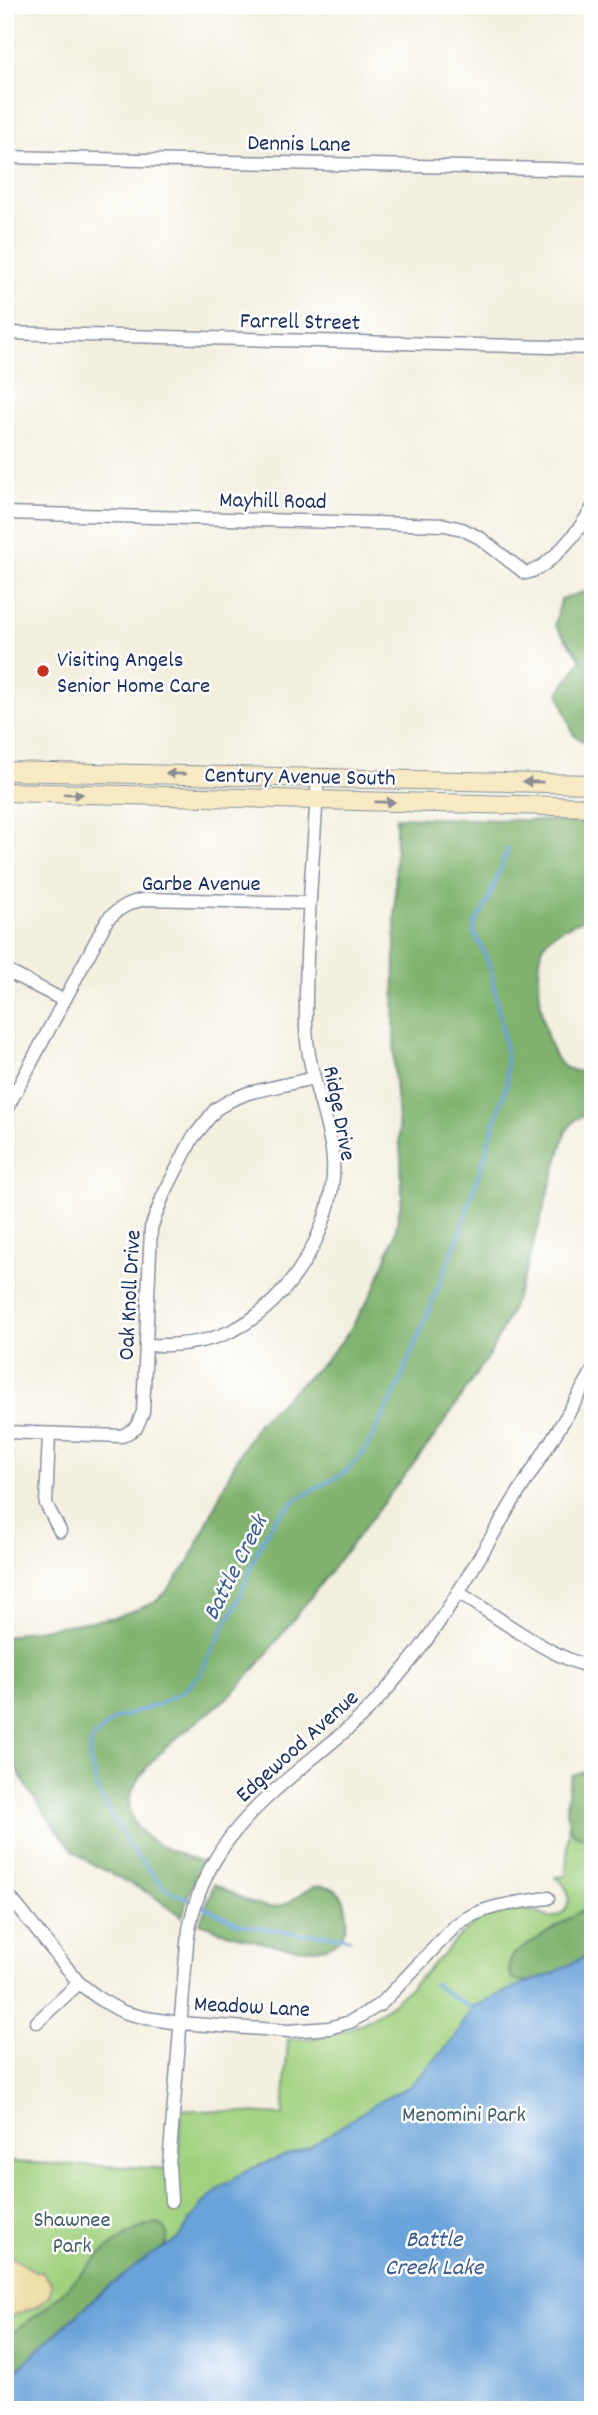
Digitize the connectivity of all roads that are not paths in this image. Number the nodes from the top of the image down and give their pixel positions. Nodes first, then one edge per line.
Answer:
1 (5, 157) edge
2 (593, 170) edge
3 (5, 333) edge
4 (593, 348) edge
5 (593, 507) edge
6 (5, 513) edge
7 (5, 771) edge
8 (318, 778) junction
9 (593, 784) edge
10 (5, 792) edge
11 (316, 800) junction
12 (593, 807) edge
13 (309, 903) junction
14 (5, 970) edge
15 (63, 1000) junction
16 (314, 1077) junction
17 (5, 1112) edge
18 (146, 1345) junction
19 (593, 1370) edge
20 (5, 1432) edge
21 (49, 1434) junction
22 (60, 1531) dead end
23 (458, 1592) junction
24 (593, 1667) edge
25 (5, 1891) edge
26 (548, 1898) dead end
27 (79, 1983) junction
28 (37, 2022) dead end
29 (180, 2023) junction
30 (171, 2201) dead end

1 - 2 street, Dennis Lane
3 - 4 street, Farrell Street
5 - 6 street, Mayhill Road
8 -> 7 main road, Century Avenue South
9 -> 8 main road, Century Avenue South
8 - 11 street, Ridge Drive
10 -> 11 main road, Century Avenue South
11 -> 12 main road, Century Avenue South
11 - 13 street, Ridge Drive
13 - 15 street, Garbe Avenue
13 - 16 street, Ridge Drive
14 - 15 street
15 - 17 street, Garbe Avenue
16 - 18 street, Oak Knoll Drive
16 - 18 street, Ridge Drive
18 - 21 street, Oak Knoll Drive
19 - 23 street, Edgewood Avenue
20 - 21 street
21 - 22 street
23 - 24 street
23 - 29 street, Edgewood Avenue
25 - 27 street, Meadow Lane
26 - 29 street, Meadow Lane
27 - 28 street
27 - 29 street, Meadow Lane
29 - 30 street, Edgewood Avenue

